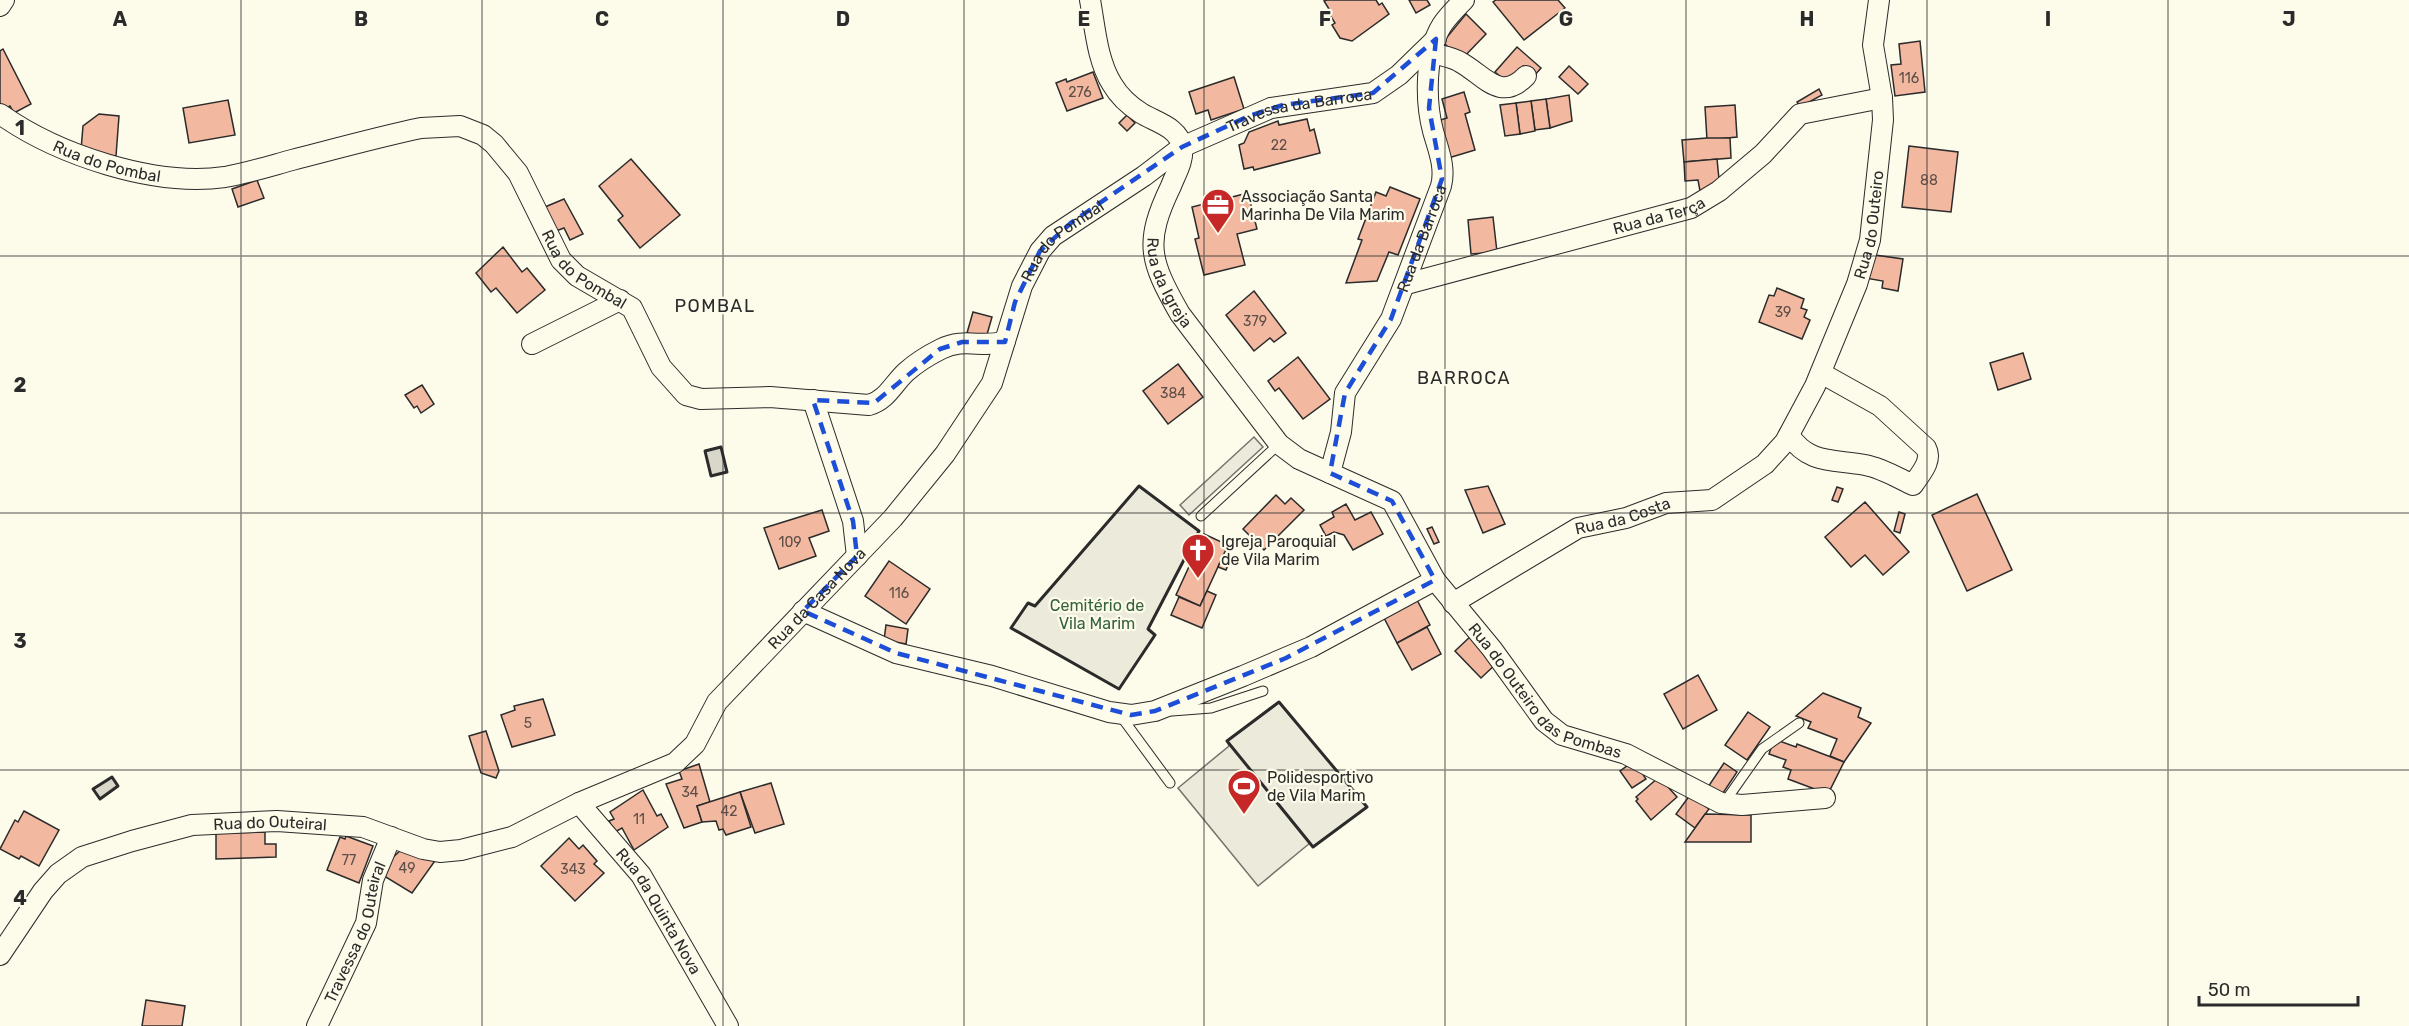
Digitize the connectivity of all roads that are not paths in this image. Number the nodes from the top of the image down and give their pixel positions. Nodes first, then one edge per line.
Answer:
1 (4, 0) edge
2 (1090, 0) edge
3 (1464, 0) edge
4 (1879, 0) edge
5 (0, 6) edge
6 (1434, 46) junction
7 (1526, 76) dead end
8 (1882, 98) junction
9 (0, 114) edge
10 (1182, 147) junction
11 (1406, 284) junction
12 (620, 300) junction
13 (1005, 341) junction
14 (532, 344) dead end
15 (1821, 373) junction
16 (813, 400) junction
17 (1789, 435) junction
18 (1280, 444) junction
19 (1330, 473) junction
20 (1201, 516) dead end
21 (857, 556) junction
22 (1435, 580) junction
23 (1453, 603) junction
24 (803, 611) junction
25 (1263, 691) dead end
26 (1155, 711) junction
27 (1120, 715) junction
28 (1799, 723) dead end
29 (1170, 783) dead end
30 (1825, 798) dead end
31 (579, 803) junction
32 (1724, 804) junction
33 (391, 837) junction
34 (0, 955) edge
35 (318, 1026) edge
36 (728, 1026) edge

1 - 5 street
2 - 10 street
3 - 6 street
4 - 8 street, Rua do Outeiro
6 - 7 street
6 - 10 street, Travessa da Barroca
6 - 11 street, Rua da Barroca
8 - 11 street, Rua da Terça
8 - 15 street, Rua do Outeiro
9 - 12 street, Rua do Pombal
10 - 13 street, Rua do Pombal
10 - 18 street, Rua da Igreja
11 - 19 street, Rua da Barroca
12 - 14 street
12 - 16 street, Rua do Pombal
13 - 16 street, Rua do Pombal
13 - 21 street, Rua da Casa Nova
15 - 17 street, Rua do Outeiro
15 - 17 street
16 - 21 street
17 - 23 street, Rua da Costa
18 - 19 street, Rua da Igreja
18 - 20 lane
19 - 22 street, Rua do Outeiro das Pombas
21 - 24 street, Rua da Casa Nova
22 - 23 street, Rua do Outeiro das Pombas
22 - 26 street
23 - 32 street, Rua do Outeiro das Pombas
24 - 27 street
24 - 31 street, Rua da Casa Nova
25 - 26 lane
26 - 27 street
27 - 29 lane
28 - 32 lane
30 - 32 street, Rua do Outeiro das Pombas
31 - 33 street, Rua do Outeiral
31 - 36 street, Rua da Quinta Nova
33 - 34 street, Rua do Outeiral
33 - 35 street, Travessa do Outeiral

